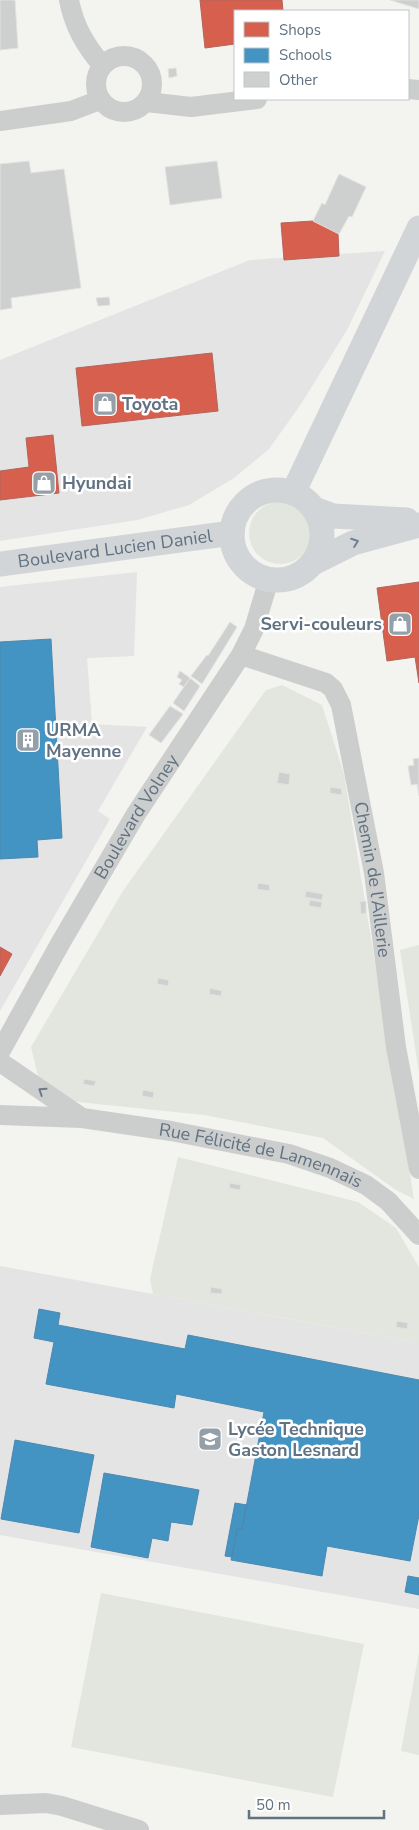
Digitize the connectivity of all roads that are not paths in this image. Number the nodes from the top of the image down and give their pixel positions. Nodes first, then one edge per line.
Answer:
1 (69, 0) edge
2 (102, 65) junction
3 (100, 100) junction
4 (249, 100) edge
5 (147, 102) junction
6 (0, 121) edge
7 (419, 228) edge
8 (293, 492) junction
9 (314, 509) junction
10 (419, 521) edge
11 (419, 525) edge
12 (232, 533) junction
13 (0, 564) edge
14 (311, 564) junction
15 (269, 579) junction
16 (240, 655) junction
17 (0, 1052) edge
18 (0, 1062) edge
19 (0, 1115) edge
20 (82, 1118) junction
21 (419, 1168) edge
22 (419, 1235) edge
23 (0, 1805) edge
24 (139, 1830) edge

1 - 2 street
2 - 3 street
2 - 5 street
3 - 5 street
3 - 6 street
4 - 5 street
7 - 8 main road
8 - 9 main road
8 - 12 main road
9 - 10 main road
9 - 14 main road
14 -> 11 main road
12 - 13 main road, Boulevard Lucien Daniel
12 - 15 main road
14 - 15 main road
15 - 16 street, Boulevard Volney
16 - 17 street, Boulevard Volney
16 - 21 street, Chemin de l'Aillerie
20 -> 18 street, Rue Félicité de Lamennais
19 - 20 street, Rue Félicité de Lamennais
20 - 22 street, Rue Félicité de Lamennais
23 - 24 street

